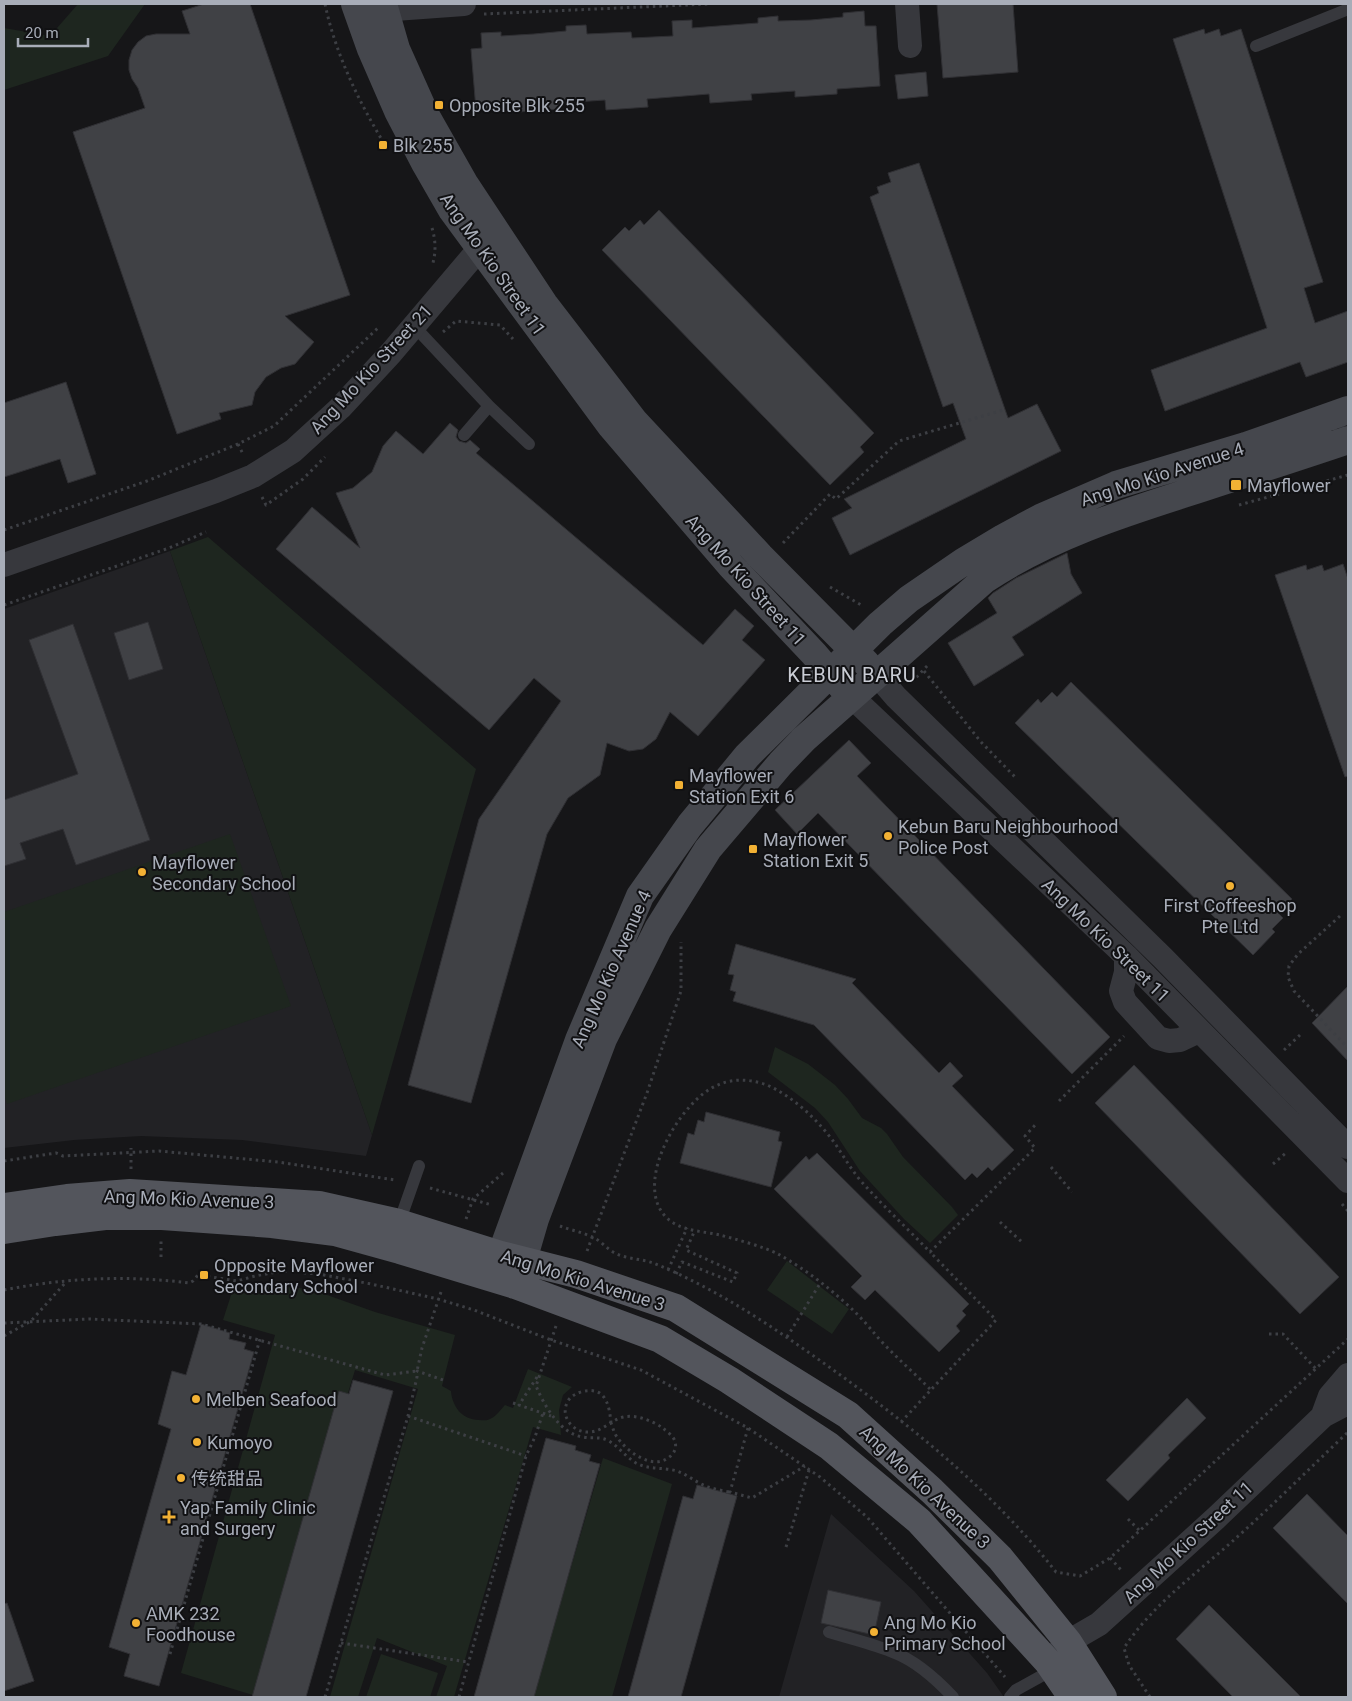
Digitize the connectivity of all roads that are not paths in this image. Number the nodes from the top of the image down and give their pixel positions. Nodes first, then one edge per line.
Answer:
1 (907, 4) edge
2 (370, 7) edge
3 (473, 9) edge
4 (1346, 10) dead end
5 (910, 46) dead end
6 (1256, 46) dead end
7 (488, 241) junction
8 (414, 326) junction
9 (489, 406) junction
10 (1348, 410) edge
11 (464, 435) dead end
12 (1348, 440) edge
13 (528, 444) dead end
14 (4, 565) edge
15 (854, 651) junction
16 (830, 674) junction
17 (877, 676) junction
18 (852, 697) junction
19 (1126, 956) junction
20 (1199, 1031) junction
21 (1348, 1148) edge
22 (419, 1166) dead end
23 (1348, 1181) edge
24 (4, 1207) edge
25 (399, 1223) junction
26 (4, 1230) edge
27 (508, 1270) junction
28 (1348, 1375) edge
29 (1348, 1400) edge
30 (1323, 1416) junction
31 (828, 1632) dead end
32 (1068, 1642) junction
33 (1051, 1666) junction
34 (1013, 1694) edge
35 (954, 1697) edge
36 (1072, 1697) edge
37 (1102, 1697) edge

1 - 5 street
2 - 3 street
2 - 7 main road, Ang Mo Kio Street 11
4 - 6 lane
7 - 8 street, Ang Mo Kio Street 21
7 - 15 main road, Ang Mo Kio Street 11
7 - 16 main road, Ang Mo Kio Street 11
8 - 9 lane
8 - 14 street, Ang Mo Kio Street 21
9 - 11 lane
9 - 13 lane
10 - 15 main road, Ang Mo Kio Avenue 4
12 - 17 main road, Ang Mo Kio Avenue 4
15 - 16 main road, Ang Mo Kio Avenue 4
15 - 17 main road, Ang Mo Kio Street 11
16 - 18 main road, Ang Mo Kio Street 11
16 - 27 main road, Ang Mo Kio Avenue 4
17 - 18 main road, Ang Mo Kio Avenue 4
17 - 21 street, Ang Mo Kio Street 11
18 - 19 street, Ang Mo Kio Street 11
18 - 27 main road, Ang Mo Kio Avenue 4
19 - 20 street, Ang Mo Kio Street 11
19 - 20 street
20 - 23 street, Ang Mo Kio Street 11
22 - 25 lane
24 - 25 main road, Ang Mo Kio Avenue 3
25 - 27 main road, Ang Mo Kio Avenue 3
26 - 27 main road, Ang Mo Kio Avenue 3
27 - 32 main road, Ang Mo Kio Avenue 3
27 - 33 main road, Ang Mo Kio Avenue 3
28 - 30 street, Ang Mo Kio Street 11
29 - 30 street, Ang Mo Kio Street 11
30 - 32 street, Ang Mo Kio Street 11
31 - 35 lane
32 - 33 street, Ang Mo Kio Street 11
32 - 37 main road, Ang Mo Kio Avenue 3
33 - 34 lane
33 - 36 main road, Ang Mo Kio Avenue 3

